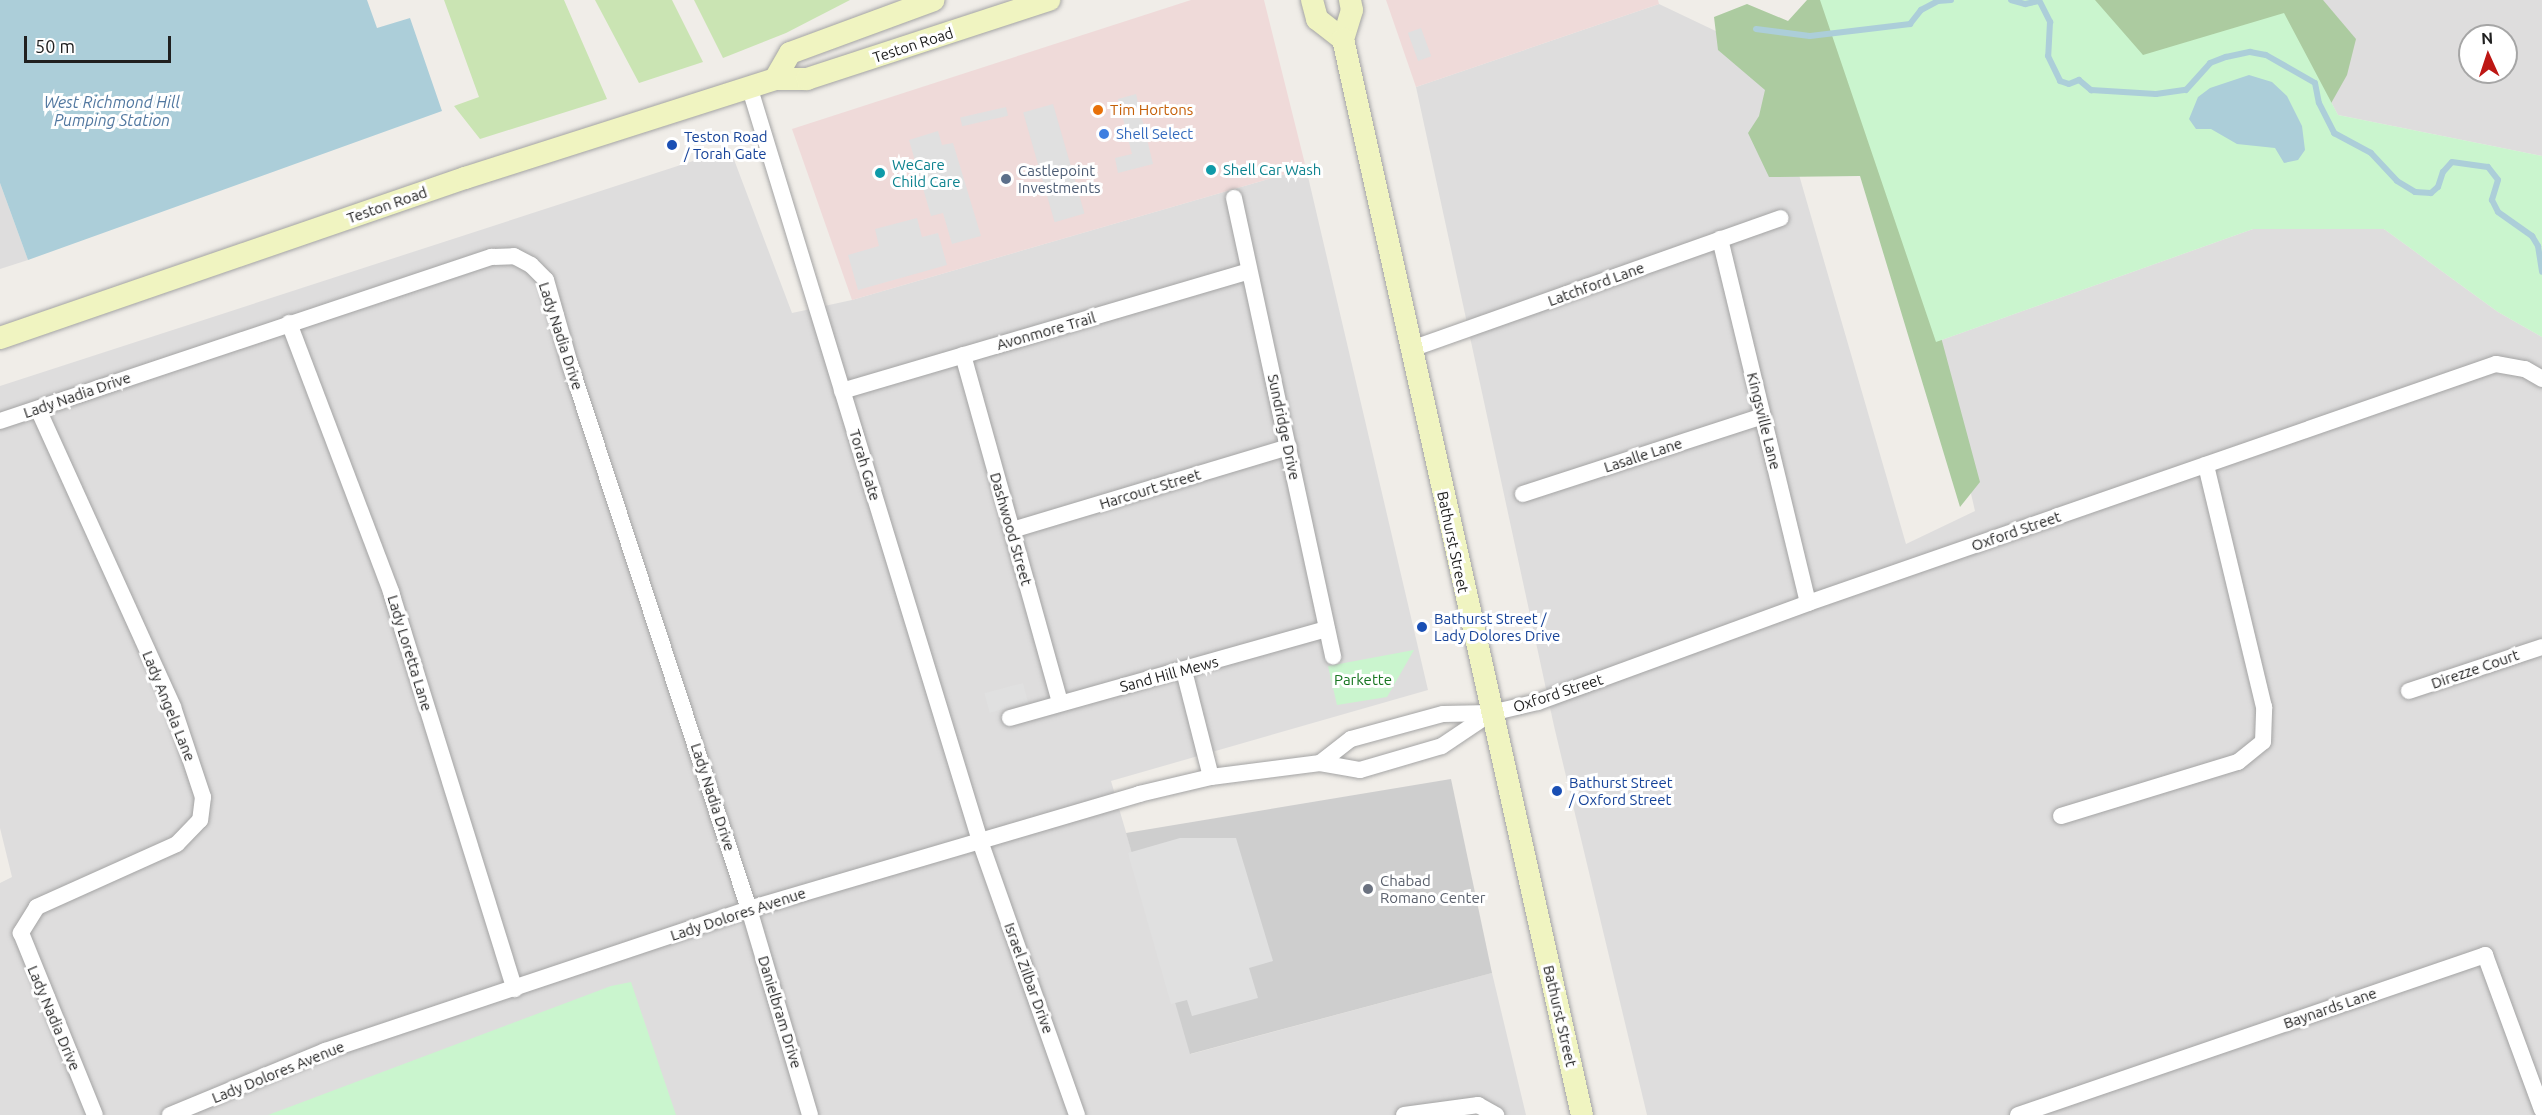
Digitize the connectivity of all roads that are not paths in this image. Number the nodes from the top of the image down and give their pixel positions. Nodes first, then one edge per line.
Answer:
1 (934, 0) edge
2 (1049, 0) edge
3 (1312, 0) edge
4 (1350, 0) edge
5 (1343, 39) junction
6 (776, 80) junction
7 (750, 89) junction
8 (1234, 198) dead end
9 (1780, 218) dead end
10 (1720, 239) junction
11 (1249, 271) junction
12 (289, 323) junction
13 (0, 338) edge
14 (1412, 349) junction
15 (963, 355) junction
16 (2542, 379) edge
17 (842, 391) junction
18 (38, 409) junction
19 (1763, 416) junction
20 (0, 422) edge
21 (1289, 447) junction
22 (2206, 465) junction
23 (1523, 494) dead end
24 (1012, 530) junction
25 (1809, 603) junction
26 (1327, 629) junction
27 (2542, 647) edge
28 (1333, 656) dead end
29 (1184, 671) junction
30 (2409, 691) dead end
31 (1060, 702) junction
32 (1491, 713) junction
33 (1010, 718) dead end
34 (1320, 763) junction
35 (1211, 777) junction
36 (2061, 816) dead end
37 (980, 842) junction
38 (749, 909) junction
39 (26, 920) joint
40 (514, 989) junction
41 (2542, 1110) edge
42 (94, 1115) edge
43 (170, 1115) edge
44 (810, 1115) edge
45 (1077, 1115) edge
46 (1404, 1115) edge
47 (1496, 1115) edge
48 (1582, 1115) edge
49 (2018, 1115) edge

1 - 6 main road
2 - 6 main road, Teston Road
3 - 5 main road
4 - 5 main road, Bathurst Street
5 - 14 main road, Bathurst Street
6 - 7 main road, Teston Road
7 - 13 main road, Teston Road
7 - 17 street, Torah Gate
8 - 11 street, Sundridge Drive
9 - 10 street, Latchford Lane
10 - 14 street, Latchford Lane
10 - 19 street, Kingsville Lane
11 - 15 street, Avonmore Trail
11 - 21 street, Sundridge Drive
12 - 18 street, Lady Nadia Drive
12 - 38 street, Lady Nadia Drive
12 - 40 street, Lady Loretta Lane
14 - 32 main road, Bathurst Street
15 - 17 street, Avonmore Trail
15 - 24 street, Dashwood Street
16 - 22 street, Oxford Street
17 - 37 street, Torah Gate
18 - 20 street, Lady Nadia Drive
18 - 39 street, Lady Angela Lane
19 - 23 street, Lasalle Lane
19 - 25 street, Kingsville Lane
21 - 24 street, Harcourt Street
21 - 26 street, Sundridge Drive
22 - 25 street, Oxford Street
22 - 36 street
24 - 31 street, Dashwood Street
25 - 32 street, Oxford Street
26 - 28 street, Sundridge Drive
26 - 29 street, Sand Hill Mews
27 - 30 street, Direzze Court
29 - 31 street, Sand Hill Mews
29 - 35 street
31 - 33 street, Sand Hill Mews
32 - 34 street
32 - 34 street, Lady Dolores Avenue
32 - 48 main road, Bathurst Street
34 - 35 street, Lady Dolores Avenue
35 - 37 street, Lady Dolores Avenue
37 - 38 street, Lady Dolores Avenue
37 - 45 street, Israel Zilbar Drive
38 - 40 street, Lady Dolores Avenue
38 - 44 street, Danielbram Drive
39 - 42 street, Lady Nadia Drive
40 - 43 street, Lady Dolores Avenue
41 - 49 street, Baynards Lane
46 - 47 street

